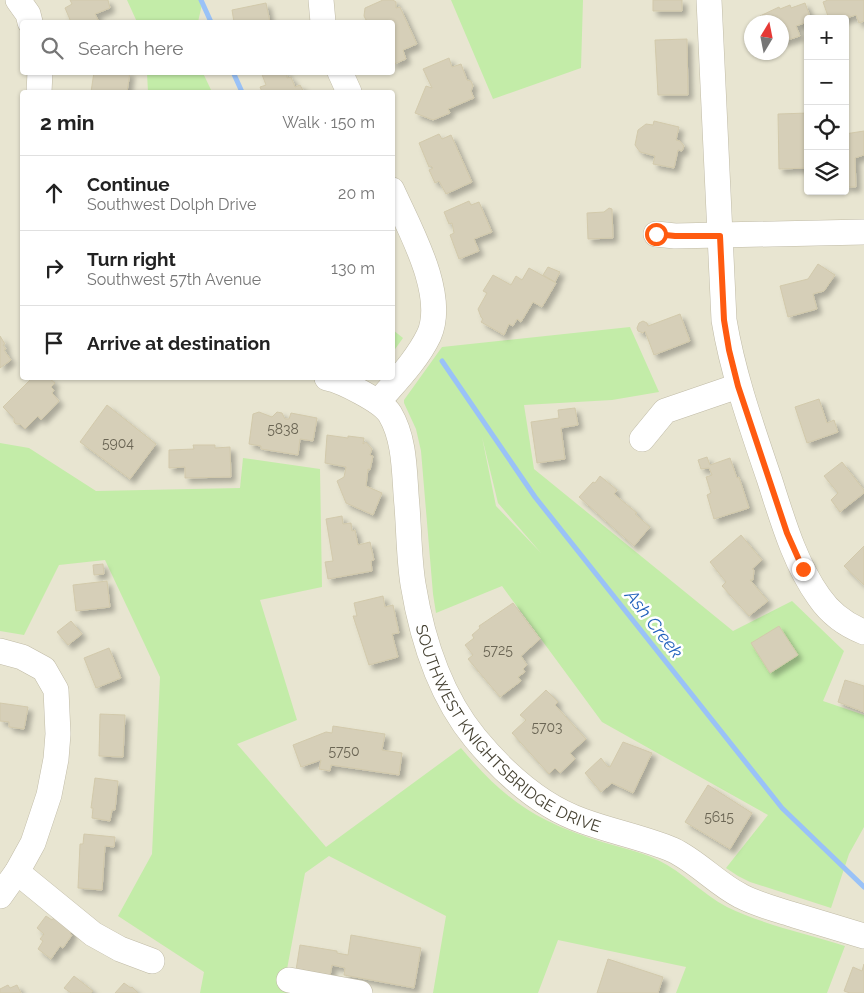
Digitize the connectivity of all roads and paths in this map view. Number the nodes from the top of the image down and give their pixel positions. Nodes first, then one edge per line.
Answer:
1 (18, 0) edge
2 (321, 0) edge
3 (709, 0) edge
4 (30, 20) edge
5 (323, 20) edge
6 (40, 75) edge
7 (341, 75) edge
8 (39, 90) edge
9 (348, 90) edge
10 (395, 197) edge
11 (864, 232) edge
12 (656, 234) dead end
13 (720, 236) junction
14 (332, 380) edge
15 (738, 386) junction
16 (378, 402) junction
17 (642, 439) dead end
18 (864, 632) edge
19 (0, 651) edge
20 (17, 872) junction
21 (0, 896) edge
22 (864, 936) edge
23 (152, 962) dead end
24 (289, 980) dead end
25 (360, 993) edge

1 - 4 street
2 - 5 street
3 - 13 street
6 - 8 street
7 - 9 street
10 - 16 street
11 - 13 street
12 - 13 street
13 - 15 street
14 - 16 street, SOUTHWEST KNIGHTSBRIDGE DRIVE
15 - 17 street
15 - 18 street
16 - 22 street, SOUTHWEST KNIGHTSBRIDGE DRIVE
19 - 20 street
20 - 21 street
20 - 23 street
24 - 25 street

